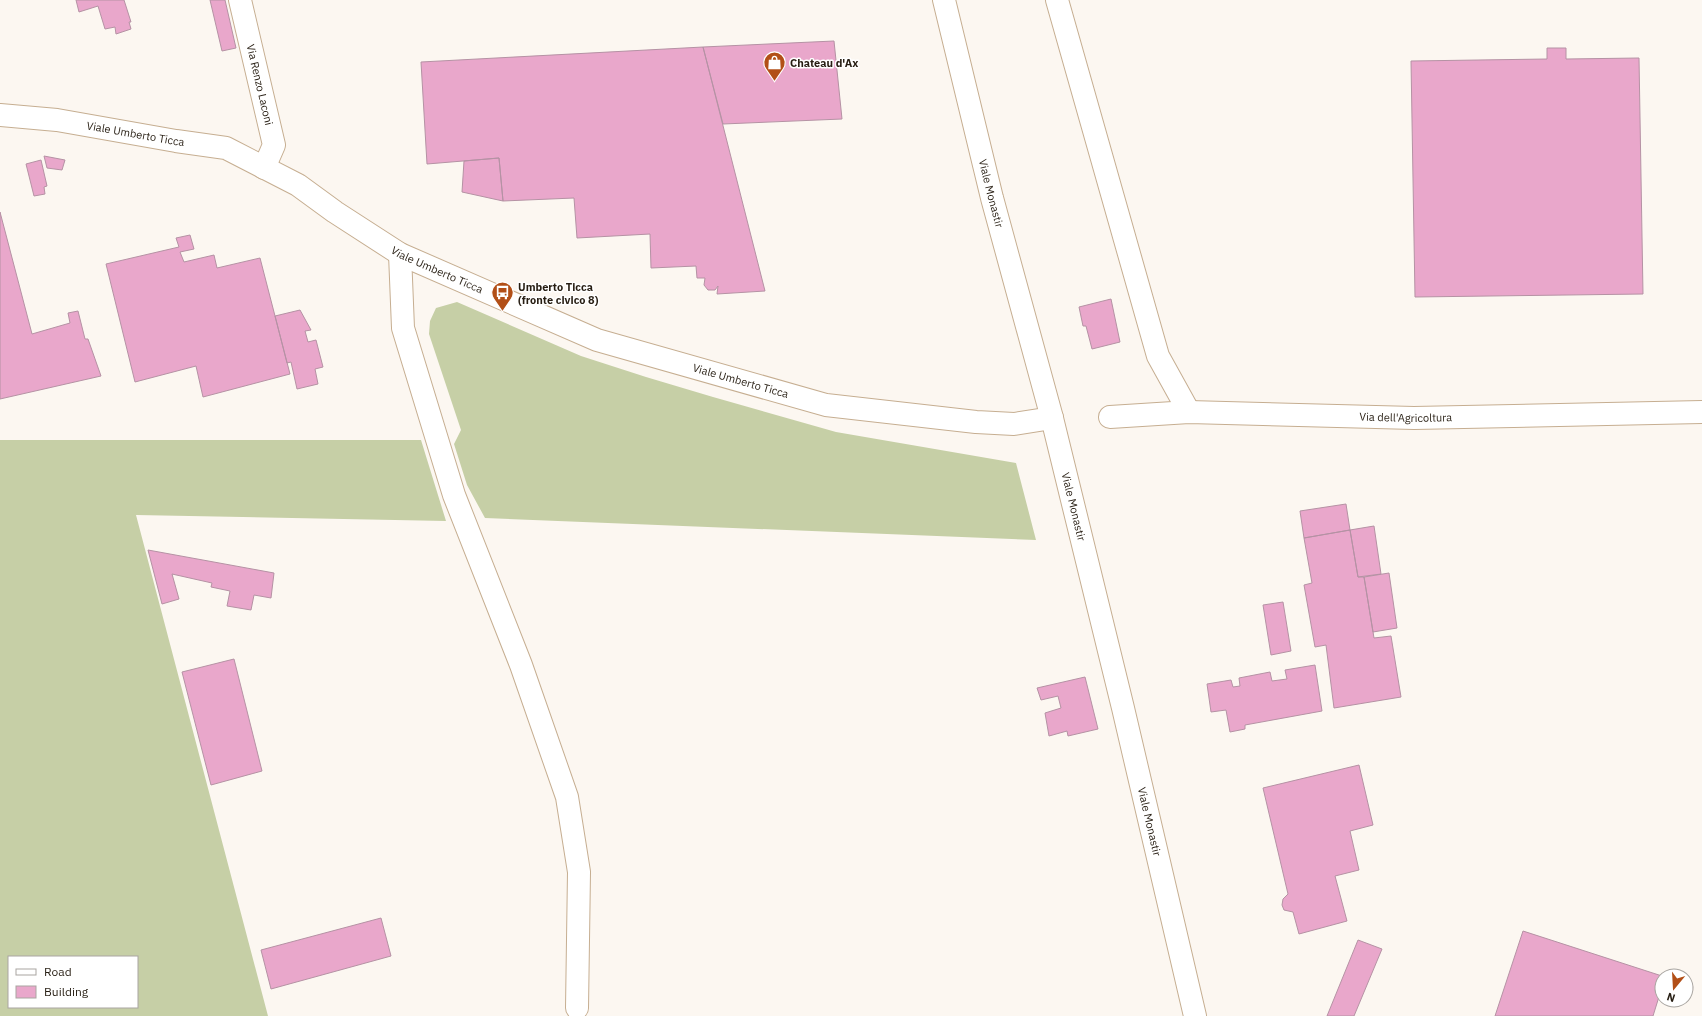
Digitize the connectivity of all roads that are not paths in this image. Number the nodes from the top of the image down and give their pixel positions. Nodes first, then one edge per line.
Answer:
1 (240, 0) edge
2 (944, 0) edge
3 (1058, 0) edge
4 (0, 115) edge
5 (264, 168) junction
6 (400, 254) junction
7 (1189, 412) junction
8 (1697, 415) edge
9 (1110, 417) dead end
10 (1052, 418) junction
11 (578, 1008) dead end
12 (1195, 1016) edge

1 - 5 street, Via Renzo Laconi
2 - 10 street, Viale Monastir
3 - 7 street
4 - 5 street, Viale Umberto Ticca
5 - 6 street, Viale Umberto Ticca
6 - 10 street, Viale Umberto Ticca
6 - 11 street
7 - 8 street, Via dell'Agricoltura
7 - 9 street, Via dell'Agricoltura
10 - 12 street, Viale Monastir

